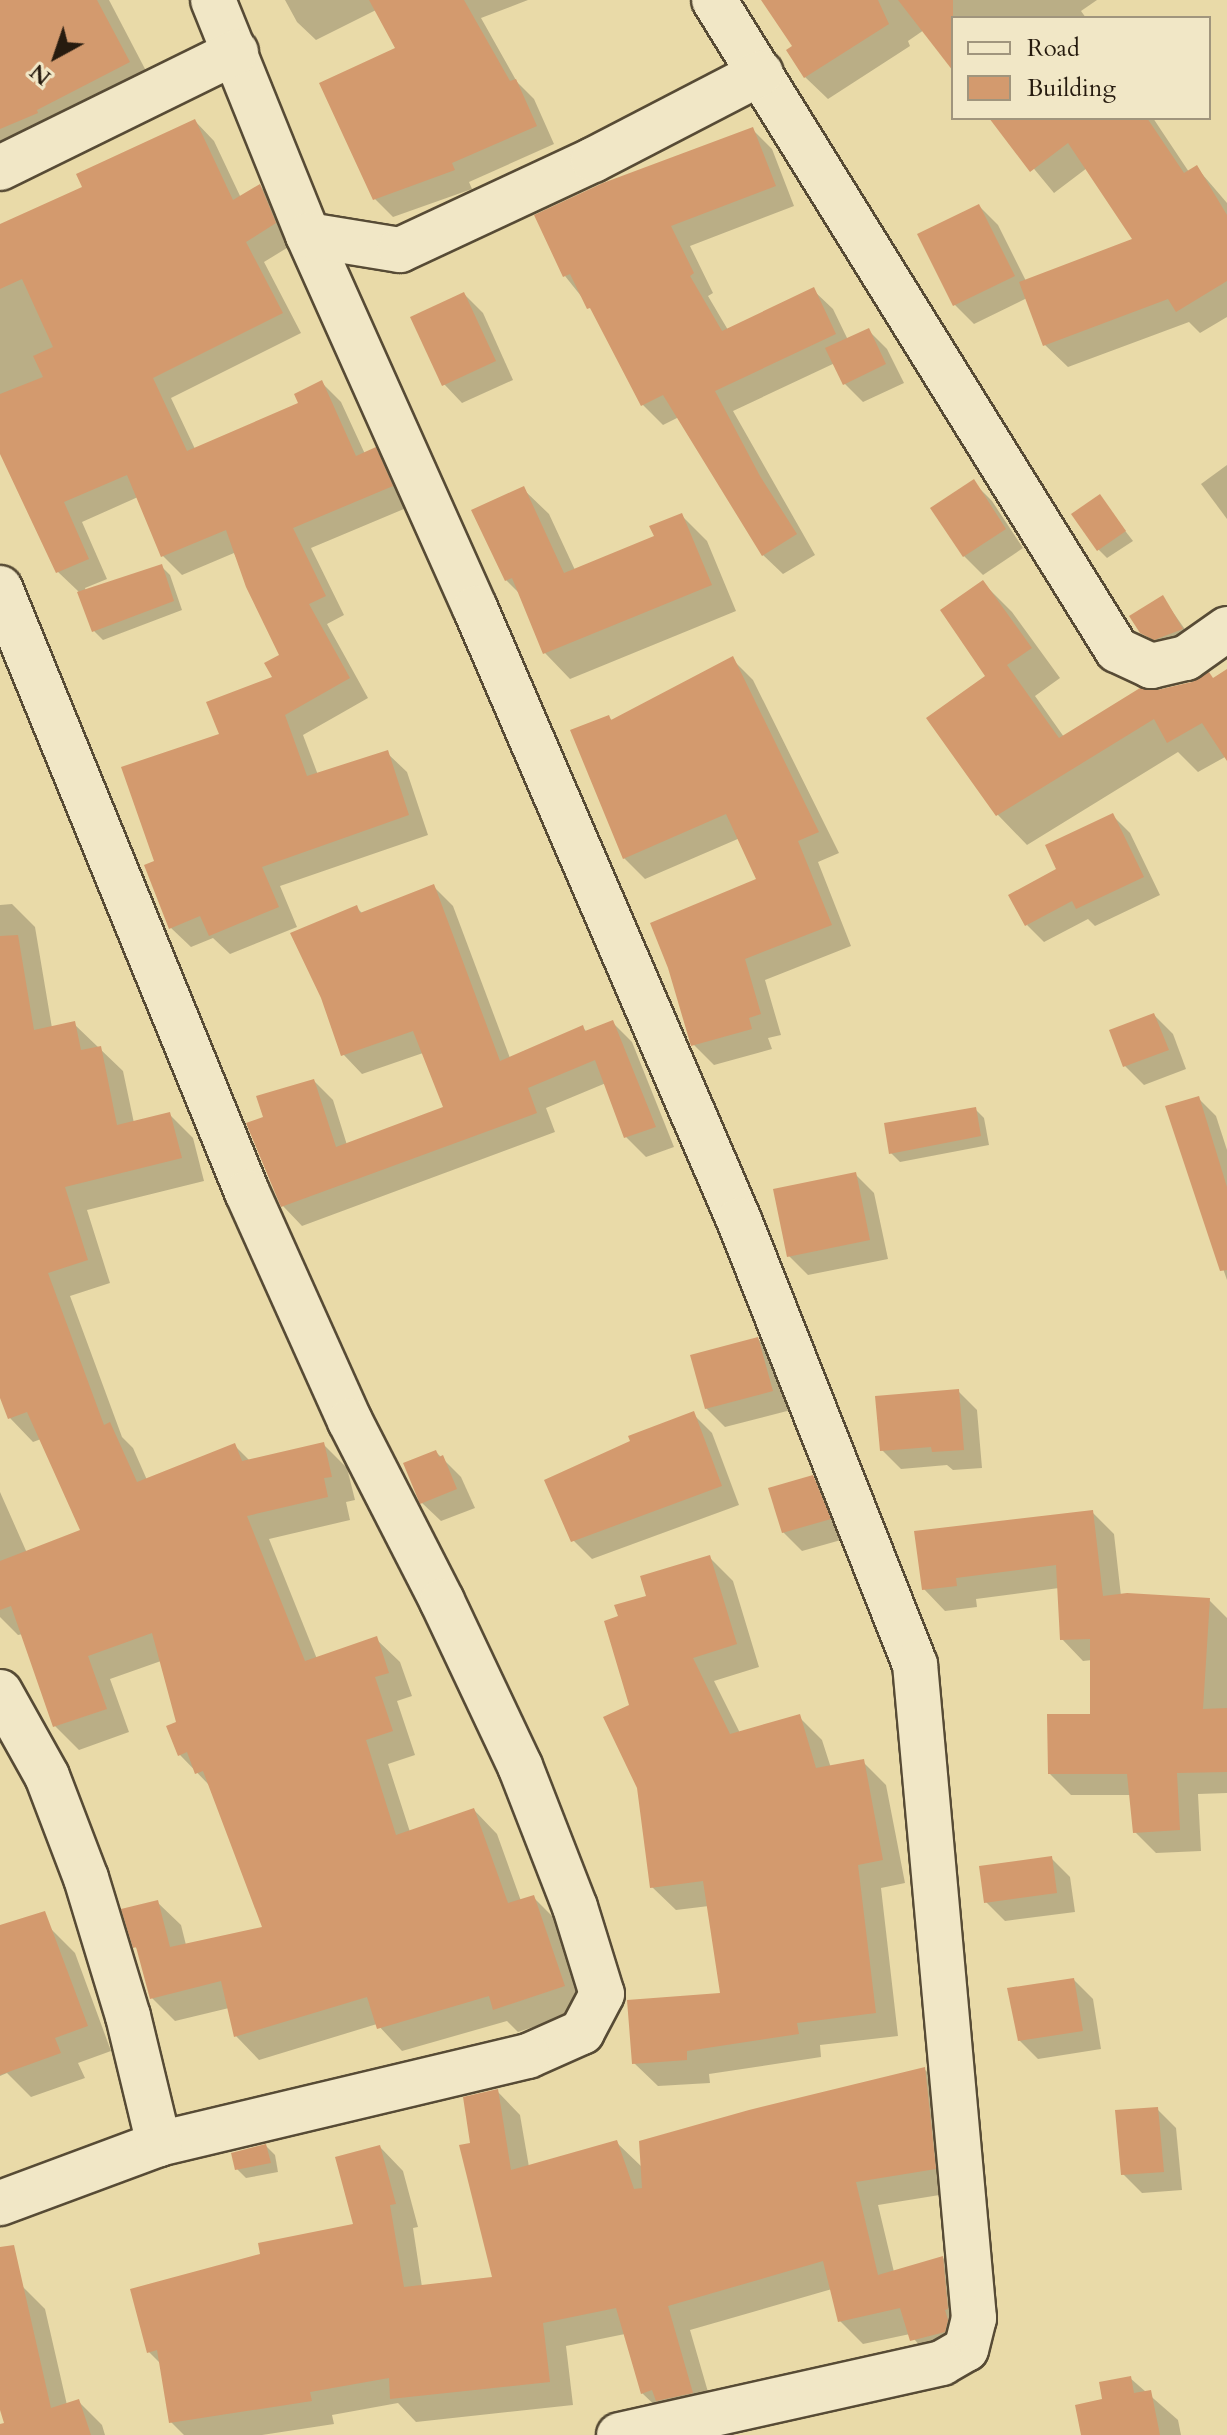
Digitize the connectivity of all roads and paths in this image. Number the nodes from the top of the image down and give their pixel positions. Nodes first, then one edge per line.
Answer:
1 (213, 0) edge
2 (714, 0) edge
3 (236, 52) junction
4 (761, 73) junction
5 (0, 168) edge
6 (308, 235) junction
7 (0, 588) edge
8 (1227, 629) edge
9 (0, 1693) edge
10 (159, 2144) junction
11 (0, 2203) edge
12 (619, 2435) edge

1 - 3 street
2 - 4 street
3 - 5 street
3 - 6 street
4 - 6 street
4 - 8 street
6 - 12 street
7 - 10 street
9 - 10 street
10 - 11 street

